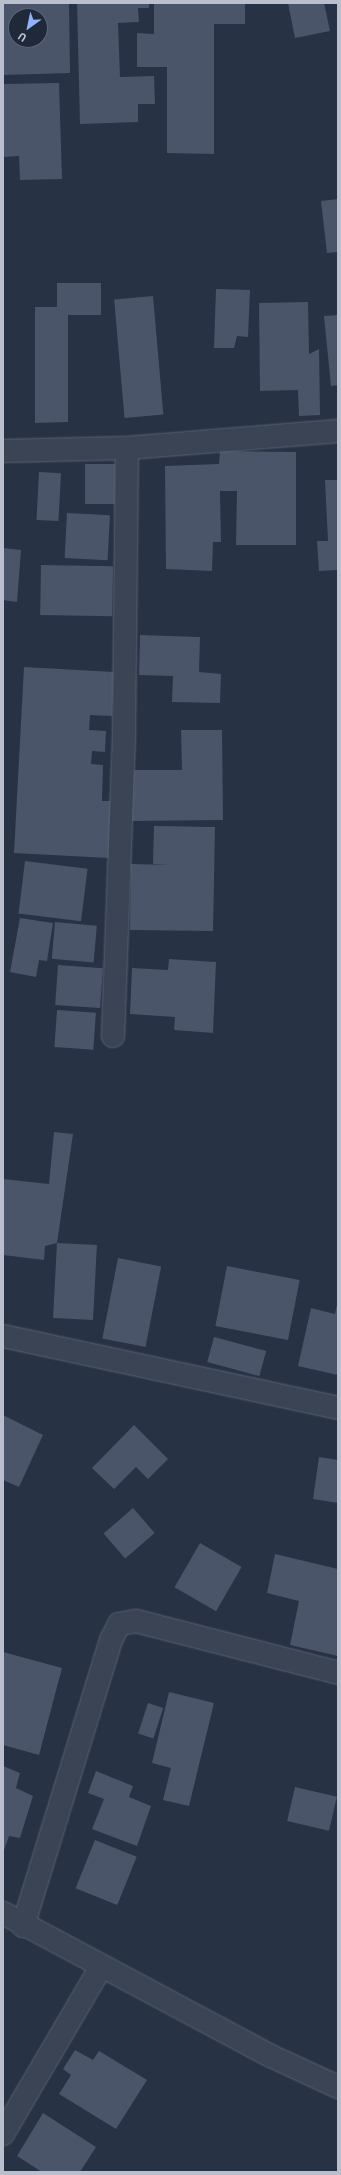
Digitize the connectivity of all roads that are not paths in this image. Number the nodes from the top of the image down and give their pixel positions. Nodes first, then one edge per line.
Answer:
1 (338, 431) edge
2 (127, 448) junction
3 (3, 451) edge
4 (113, 1036) dead end
5 (3, 1336) edge
6 (338, 1408) edge
7 (338, 1674) edge
8 (3, 1913) edge
9 (23, 1926) junction
10 (101, 1967) junction
11 (338, 2087) edge
12 (3, 2134) edge

1 - 2 street
2 - 3 street
2 - 4 street
5 - 6 street
7 - 9 street
8 - 9 street
9 - 10 street
10 - 11 street
10 - 12 street

